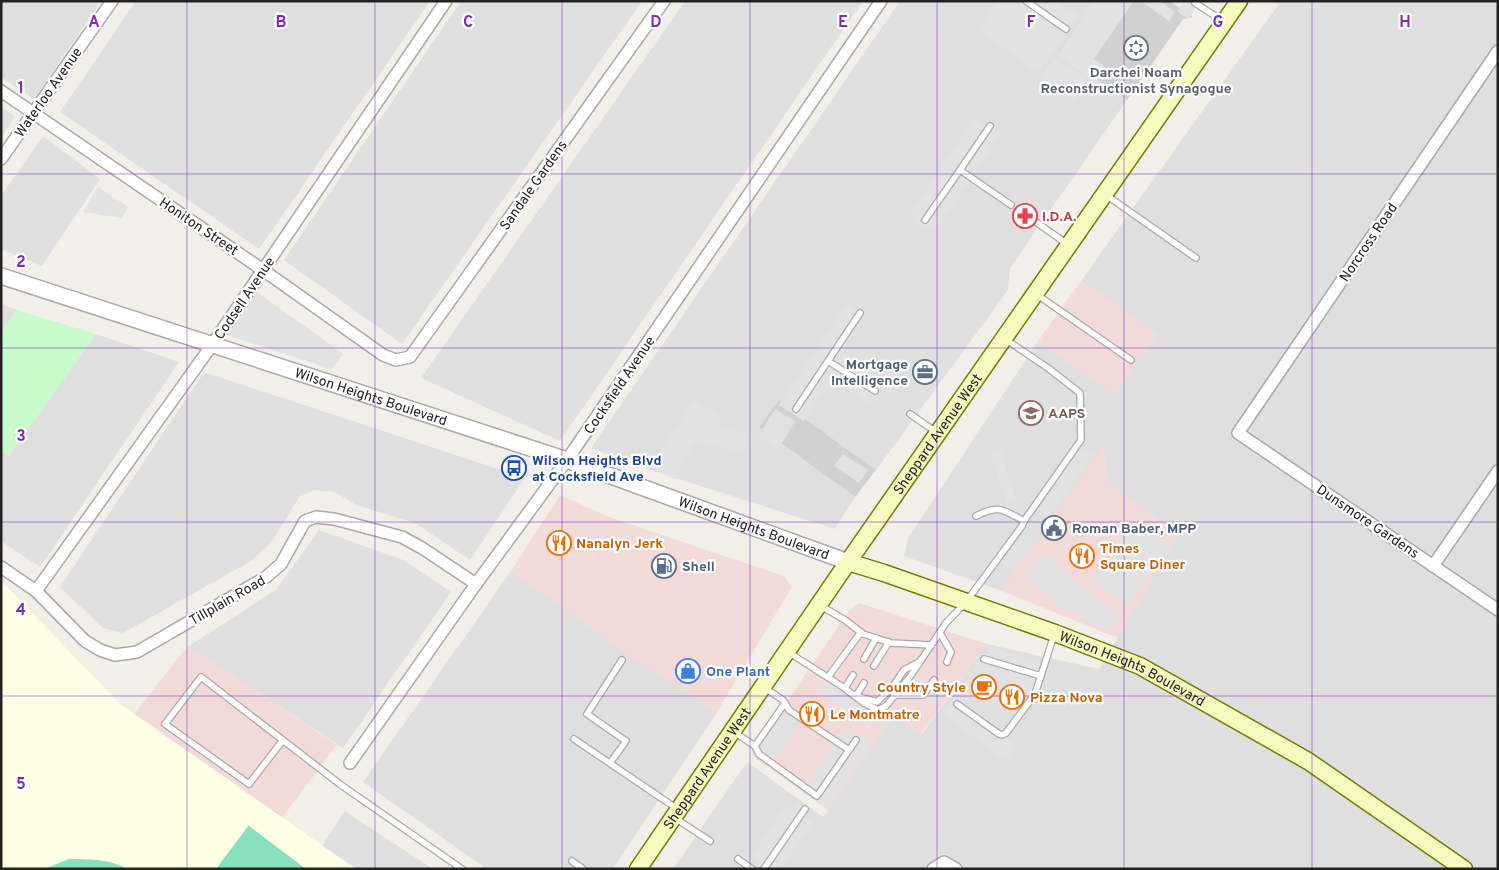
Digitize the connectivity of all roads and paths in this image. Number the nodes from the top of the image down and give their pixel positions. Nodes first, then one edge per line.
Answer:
1 (112, 1) edge
2 (446, 1) edge
3 (664, 1) edge
4 (881, 1) edge
5 (1026, 1) edge
6 (1196, 1) edge
7 (1239, 1) edge
8 (1225, 22) junction
9 (1066, 29) dead end
10 (1498, 51) edge
11 (1, 91) edge
12 (33, 113) junction
13 (990, 126) dead end
14 (1, 159) edge
15 (960, 170) junction
16 (1104, 194) junction
17 (1011, 205) dead end
18 (925, 220) dead end
19 (1036, 222) dead end
20 (1068, 245) junction
21 (1196, 258) dead end
22 (263, 270) junction
23 (1, 276) edge
24 (1035, 294) junction
25 (860, 313) dead end
26 (1004, 338) junction
27 (212, 345) junction
28 (396, 360) joint
29 (1131, 360) dead end
30 (828, 361) junction
31 (875, 391) dead end
32 (796, 409) dead end
33 (910, 414) dead end
34 (938, 433) junction
35 (1238, 433) joint
36 (567, 460) junction
37 (1498, 471) edge
38 (976, 516) dead end
39 (1024, 521) junction
40 (848, 562) junction
41 (1433, 566) junction
42 (1, 567) edge
43 (476, 584) junction
44 (36, 591) junction
45 (966, 602) junction
46 (819, 605) junction
47 (1498, 610) edge
48 (861, 632) junction
49 (940, 633) junction
50 (1055, 633) junction
51 (876, 638) junction
52 (889, 642) junction
53 (931, 645) junction
54 (787, 651) junction
55 (864, 659) dead end
56 (984, 659) dead end
57 (622, 660) dead end
58 (920, 661) junction
59 (947, 662) dead end
60 (874, 666) dead end
61 (853, 675) dead end
62 (1041, 676) junction
63 (828, 677) junction
64 (934, 680) dead end
65 (864, 682) dead end
66 (763, 686) junction
67 (844, 688) junction
68 (894, 695) junction
69 (856, 696) junction
70 (785, 703) junction
71 (957, 704) dead end
72 (732, 731) junction
73 (574, 739) dead end
74 (283, 740) junction
75 (856, 740) dead end
76 (755, 746) junction
77 (849, 750) junction
78 (350, 763) dead end
79 (610, 763) junction
80 (805, 809) dead end
81 (676, 813) junction
82 (710, 841) dead end
83 (738, 859) dead end
84 (572, 862) dead end
85 (462, 869) edge
86 (583, 869) edge
87 (638, 869) edge
88 (752, 869) edge
89 (764, 869) edge
90 (933, 869) edge
91 (956, 869) edge
92 (1464, 869) edge

1 - 12 street, Waterloo Avenue
2 - 22 street, Codsell Avenue
3 - 28 street, Sandale Gardens
4 - 36 street, Cocksfield Avenue
5 - 9 lane
6 - 8 lane
7 - 8 main road, Sheppard Avenue West
8 - 16 main road, Sheppard Avenue West
10 - 35 street, Norcross Road
11 - 12 street, Honiton Street
12 - 14 street, Waterloo Avenue
12 - 22 street, Honiton Street
13 - 15 lane
15 - 17 lane
15 - 18 lane
16 - 20 main road, Sheppard Avenue West
16 - 21 lane
19 - 20 lane
20 - 24 main road, Sheppard Avenue West
22 - 27 street, Codsell Avenue
22 - 28 street, Honiton Street
23 - 27 street, Wilson Heights Boulevard
24 - 26 main road, Sheppard Avenue West
24 - 29 lane
25 - 30 lane
26 - 34 main road, Sheppard Avenue West
26 - 39 lane
27 - 36 street, Wilson Heights Boulevard
27 - 44 street, Codsell Avenue
30 - 31 lane
30 - 32 lane
33 - 34 lane
34 - 40 main road, Sheppard Avenue West
35 - 41 street, Dunsmore Gardens
36 - 40 street, Wilson Heights Boulevard
36 - 43 street, Cocksfield Avenue
37 - 41 street
38 - 39 lane
39 - 45 lane
40 - 45 main road, Wilson Heights Boulevard
40 - 46 main road, Sheppard Avenue West
41 - 47 street, Dunsmore Gardens
42 - 44 street, Tillplain Road
43 - 44 street, Tillplain Road
43 - 78 street, Cocksfield Avenue
45 - 49 lane
45 - 50 main road, Wilson Heights Boulevard
46 - 48 lane
46 - 54 main road, Sheppard Avenue West
48 - 51 lane
48 - 63 lane
49 - 53 lane
49 - 59 lane
50 - 62 lane
50 - 92 main road, Wilson Heights Boulevard
51 - 52 lane
51 - 55 lane
52 - 53 lane
52 - 60 lane
53 - 58 lane
54 - 63 lane
54 - 66 main road, Sheppard Avenue West
56 - 62 lane
57 - 79 lane
58 - 68 lane
58 - 69 lane
61 - 67 lane
62 - 71 lane
63 - 67 lane
64 - 68 lane
65 - 69 lane
66 - 70 lane
66 - 72 main road, Sheppard Avenue West
67 - 69 lane
68 - 69 lane
70 - 76 lane
70 - 77 lane
72 - 76 lane
72 - 81 main road, Sheppard Avenue West
73 - 79 lane
74 - 74 lane
74 - 85 lane
75 - 77 lane
76 - 77 lane
79 - 81 lane
80 - 89 lane
81 - 82 lane
81 - 87 main road, Sheppard Avenue West
83 - 88 lane
84 - 86 lane
90 - 91 street

